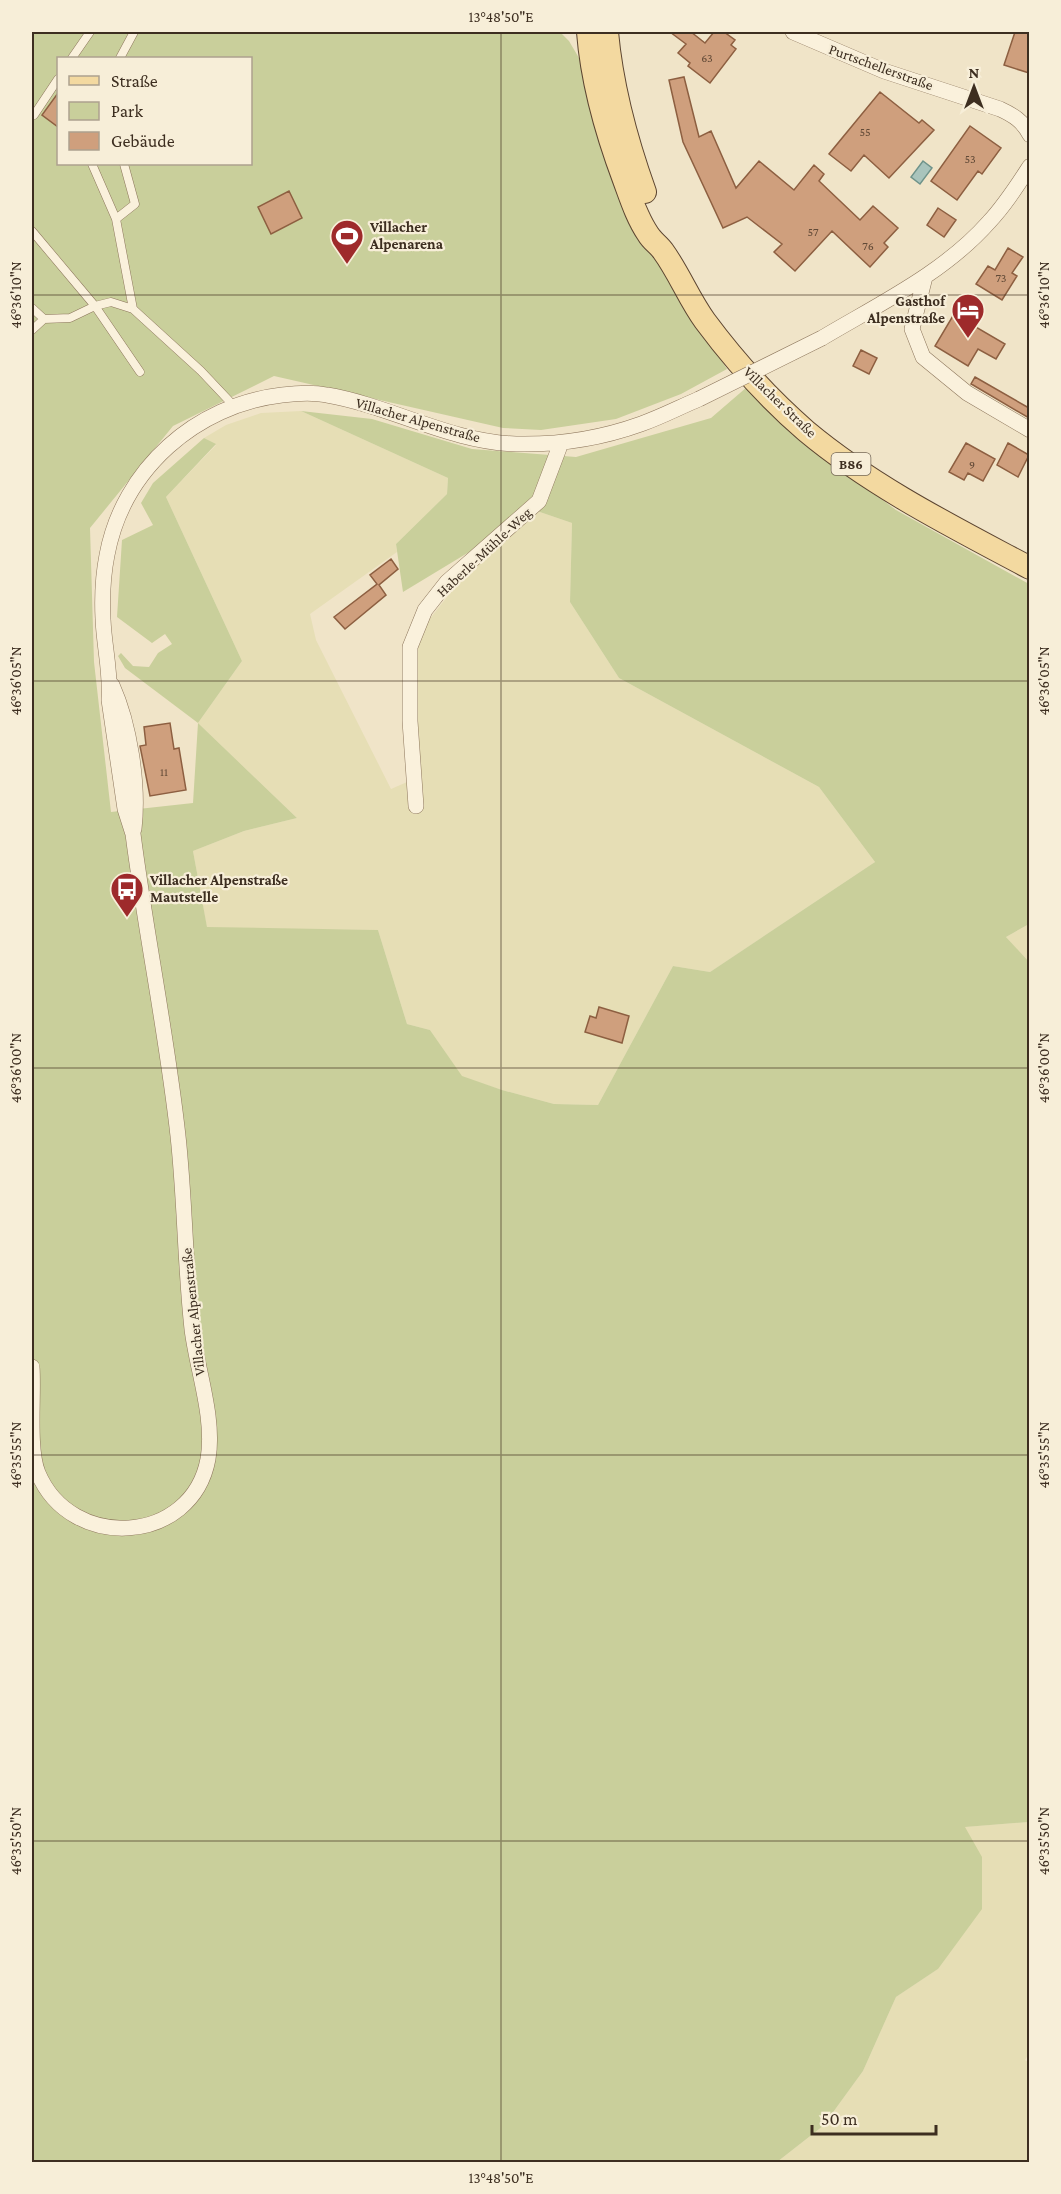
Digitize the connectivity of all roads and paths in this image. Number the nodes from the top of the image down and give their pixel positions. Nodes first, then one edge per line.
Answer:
1 (90, 32) edge
2 (134, 32) edge
3 (588, 32) edge
4 (607, 32) edge
5 (793, 32) edge
6 (73, 57) edge
7 (121, 57) edge
8 (57, 80) edge
9 (34, 115) dead end
10 (1028, 127) edge
11 (92, 165) edge
12 (124, 165) edge
13 (1029, 166) edge
14 (116, 219) junction
15 (32, 231) edge
16 (663, 249) junction
17 (925, 277) junction
18 (95, 306) junction
19 (32, 308) edge
20 (133, 309) junction
21 (44, 319) junction
22 (32, 330) edge
23 (140, 372) dead end
24 (234, 406) junction
25 (1029, 429) edge
26 (561, 443) junction
27 (1029, 568) edge
28 (416, 806) dead end
29 (32, 1367) edge

1 - 6 lane
2 - 7 lane
3 - 16 main road, Villacher Straße / B86
4 - 16 main road, Villacher Straße / B86
5 - 10 street, Purtschellerstraße
8 - 9 lane
11 - 14 lane
12 - 14 lane
13 - 17 street, Villacher Alpenstraße
14 - 20 lane
15 - 18 lane
16 - 27 main road, Villacher Straße / B86
17 - 25 street
17 - 26 street, Villacher Alpenstraße, bridge
18 - 20 lane
18 - 21 lane
18 - 23 lane
19 - 21 lane
20 - 24 lane
21 - 22 lane
24 - 26 street, Villacher Alpenstraße
24 - 29 street, Villacher Alpenstraße
26 - 28 street, Haberle-Mühle-Weg

